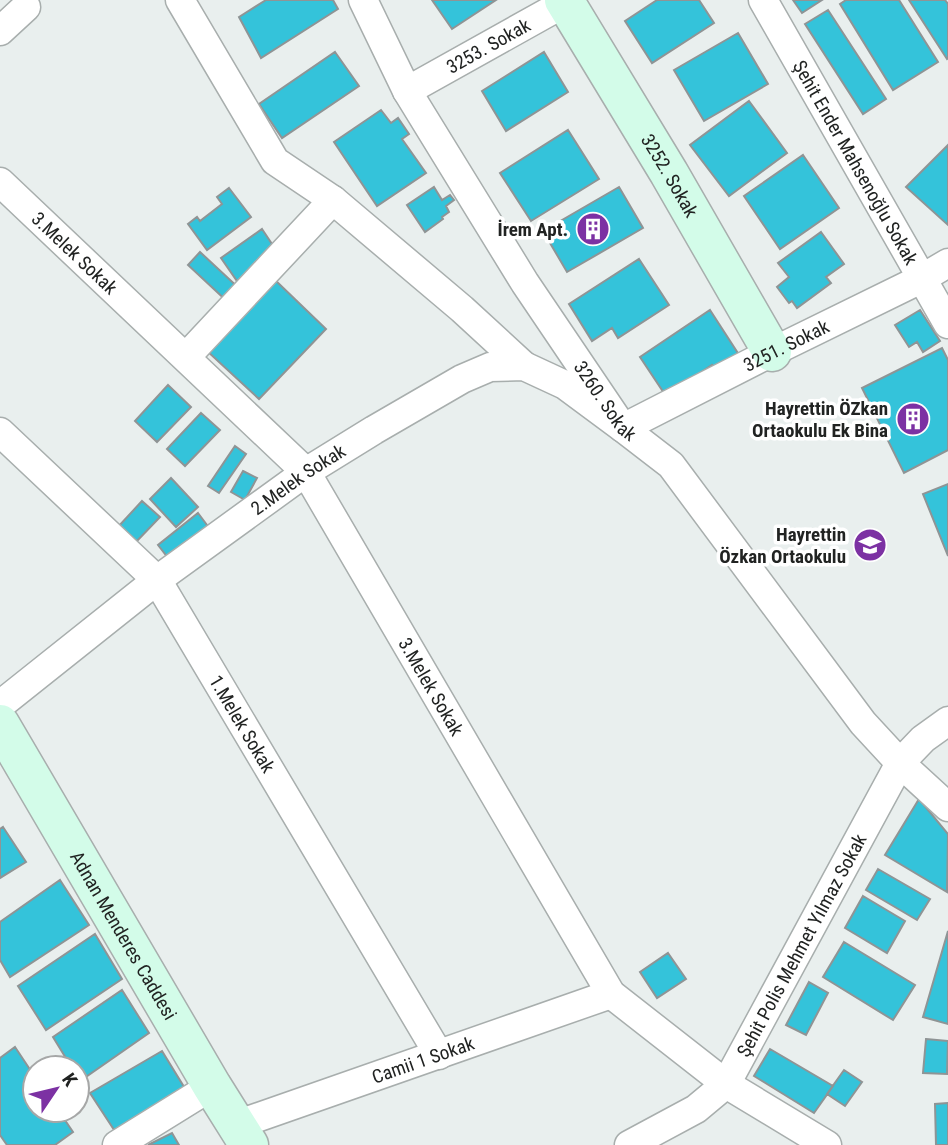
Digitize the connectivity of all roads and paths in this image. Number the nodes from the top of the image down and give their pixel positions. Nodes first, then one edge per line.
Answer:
1 (180, 0) edge
2 (363, 0) edge
3 (763, 0) edge
4 (567, 1) edge
5 (26, 7) dead end
6 (0, 31) edge
7 (407, 91) junction
8 (0, 182) edge
9 (333, 200) junction
10 (948, 262) edge
11 (921, 279) junction
12 (948, 324) edge
13 (772, 352) junction
14 (186, 357) junction
15 (524, 366) junction
16 (623, 428) junction
17 (0, 432) edge
18 (306, 472) junction
19 (157, 579) junction
20 (0, 705) edge
21 (948, 721) edge
22 (0, 724) edge
23 (900, 763) junction
24 (948, 807) edge
25 (611, 994) junction
26 (439, 1055) junction
27 (726, 1084) junction
28 (212, 1086) junction
29 (242, 1135) edge
30 (117, 1145) edge
31 (629, 1145) edge
32 (827, 1145) edge

1 - 9 street
2 - 7 street, 3260. Sokak
3 - 11 street, Şehit Ender Mahsenoğlu Sokak
4 - 7 street, 3253. Sokak
4 - 13 main road, 3252. Sokak
5 - 6 street
7 - 16 street, 3260. Sokak
8 - 14 street, 3.Melek Sokak
9 - 14 street
9 - 15 street
10 - 11 street, 3251. Sokak
11 - 12 street, Şehit Ender Mahsenoğlu Sokak
11 - 13 street, 3251. Sokak
13 - 16 street, 3251. Sokak
14 - 18 street, 3.Melek Sokak
15 - 16 street, 2.Melek Sokak
15 - 18 street, 2.Melek Sokak
16 - 23 street, 3260. Sokak
17 - 19 street, 1.Melek Sokak
18 - 19 street, 2.Melek Sokak
18 - 25 street, 3.Melek Sokak
19 - 20 street, 2.Melek Sokak
19 - 26 street, 1.Melek Sokak
21 - 23 street, Şehit Polis Mehmet Yılmaz Sokak
22 - 28 main road, Adnan Menderes Caddesi
23 - 24 street, 3260. Sokak
23 - 27 street, Şehit Polis Mehmet Yılmaz Sokak
25 - 26 street, Camii 1 Sokak
25 - 27 street, 3.Melek Sokak
26 - 29 street, Camii 1 Sokak
27 - 31 street, Şehit Polis Mehmet Yılmaz Sokak
27 - 32 street, 3.Melek Sokak
28 - 29 main road, Adnan Menderes Caddesi
28 - 30 street

